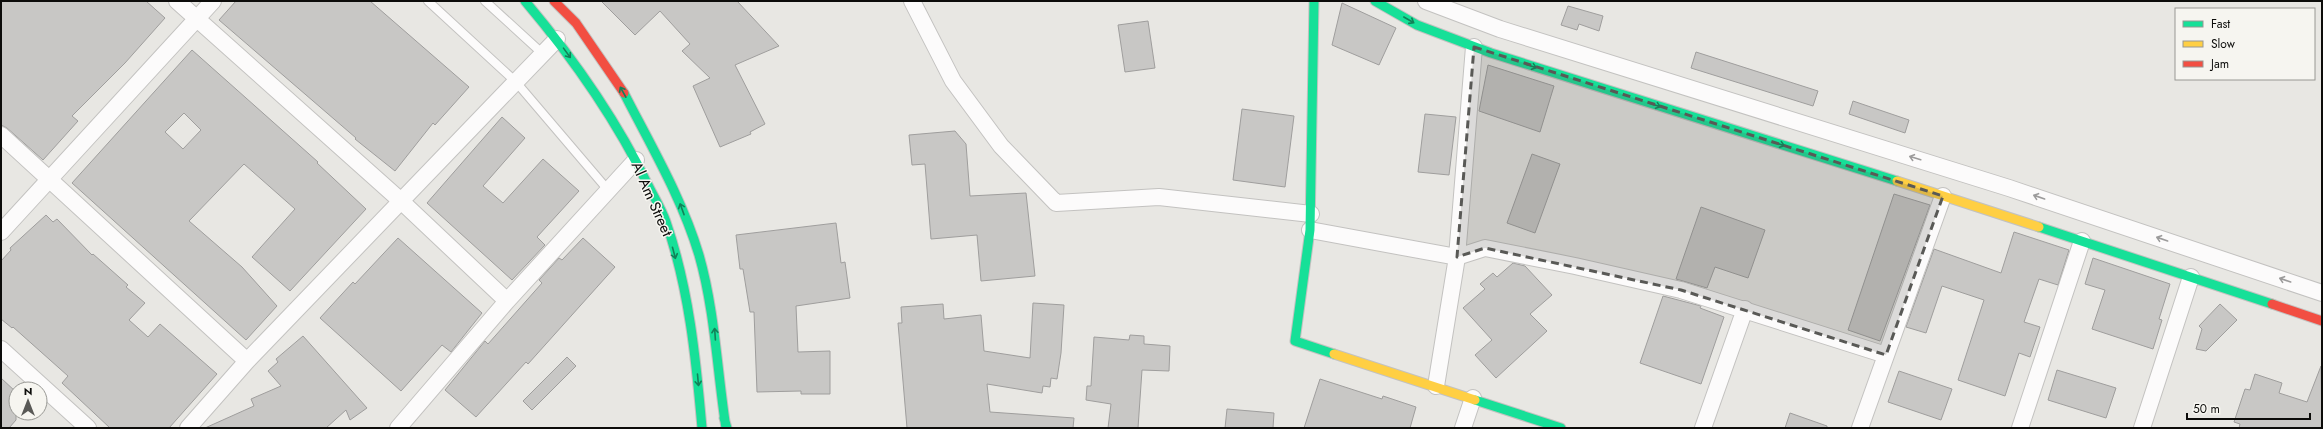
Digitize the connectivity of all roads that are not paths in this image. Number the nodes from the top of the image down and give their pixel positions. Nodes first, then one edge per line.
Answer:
1 (177, 1) edge
2 (213, 1) edge
3 (428, 1) edge
4 (485, 1) edge
5 (525, 1) edge
6 (554, 1) edge
7 (912, 1) edge
8 (1314, 1) edge
9 (1375, 1) edge
10 (1426, 1) edge
11 (197, 19) junction
12 (557, 39) junction
13 (1474, 47) junction
14 (543, 54) junction
15 (516, 82) junction
16 (1, 135) edge
17 (636, 160) junction
18 (50, 179) junction
19 (608, 190) junction
20 (1943, 196) junction
21 (401, 201) junction
22 (1311, 214) junction
23 (1310, 230) junction
24 (1, 232) edge
25 (2082, 241) junction
26 (1457, 257) junction
27 (2191, 277) junction
28 (2322, 293) edge
29 (507, 300) junction
30 (1744, 309) junction
31 (2322, 321) edge
32 (1, 349) edge
33 (1886, 355) junction
34 (247, 361) junction
35 (1436, 386) junction
36 (1473, 398) junction
37 (88, 428) edge
38 (188, 428) edge
39 (398, 428) edge
40 (702, 428) edge
41 (727, 428) edge
42 (1463, 428) edge
43 (1560, 428) edge
44 (1703, 428) edge
45 (1860, 428) edge
46 (2020, 428) edge
47 (2142, 428) edge

1 - 11 street
2 - 11 street
3 - 15 lane
4 - 14 lane
5 - 12 street, Al Am Street
41 -> 6 street, Al Am Street
7 - 22 street
8 - 22 street
9 -> 13 street
28 -> 10 street
11 - 18 street
11 - 21 street
12 - 14 street
12 -> 17 street, Al Am Street
13 -> 20 street
13 - 26 street
14 - 15 street
15 - 19 lane
15 - 21 street
16 - 18 street
17 - 19 street
17 -> 40 street, Al Am Street
18 - 24 street
18 - 34 street
19 - 29 street
20 - 25 street
20 - 33 street
21 - 29 street
21 - 34 street
22 - 23 street
23 - 26 street
23 - 35 street
25 - 27 street
25 - 46 street
26 - 30 street
26 - 35 street
27 - 31 street
27 - 47 street
29 - 39 street
30 - 33 street
30 - 44 street
32 - 37 street
33 - 45 street
34 - 38 street
35 - 36 street
36 - 42 street
36 - 43 street

